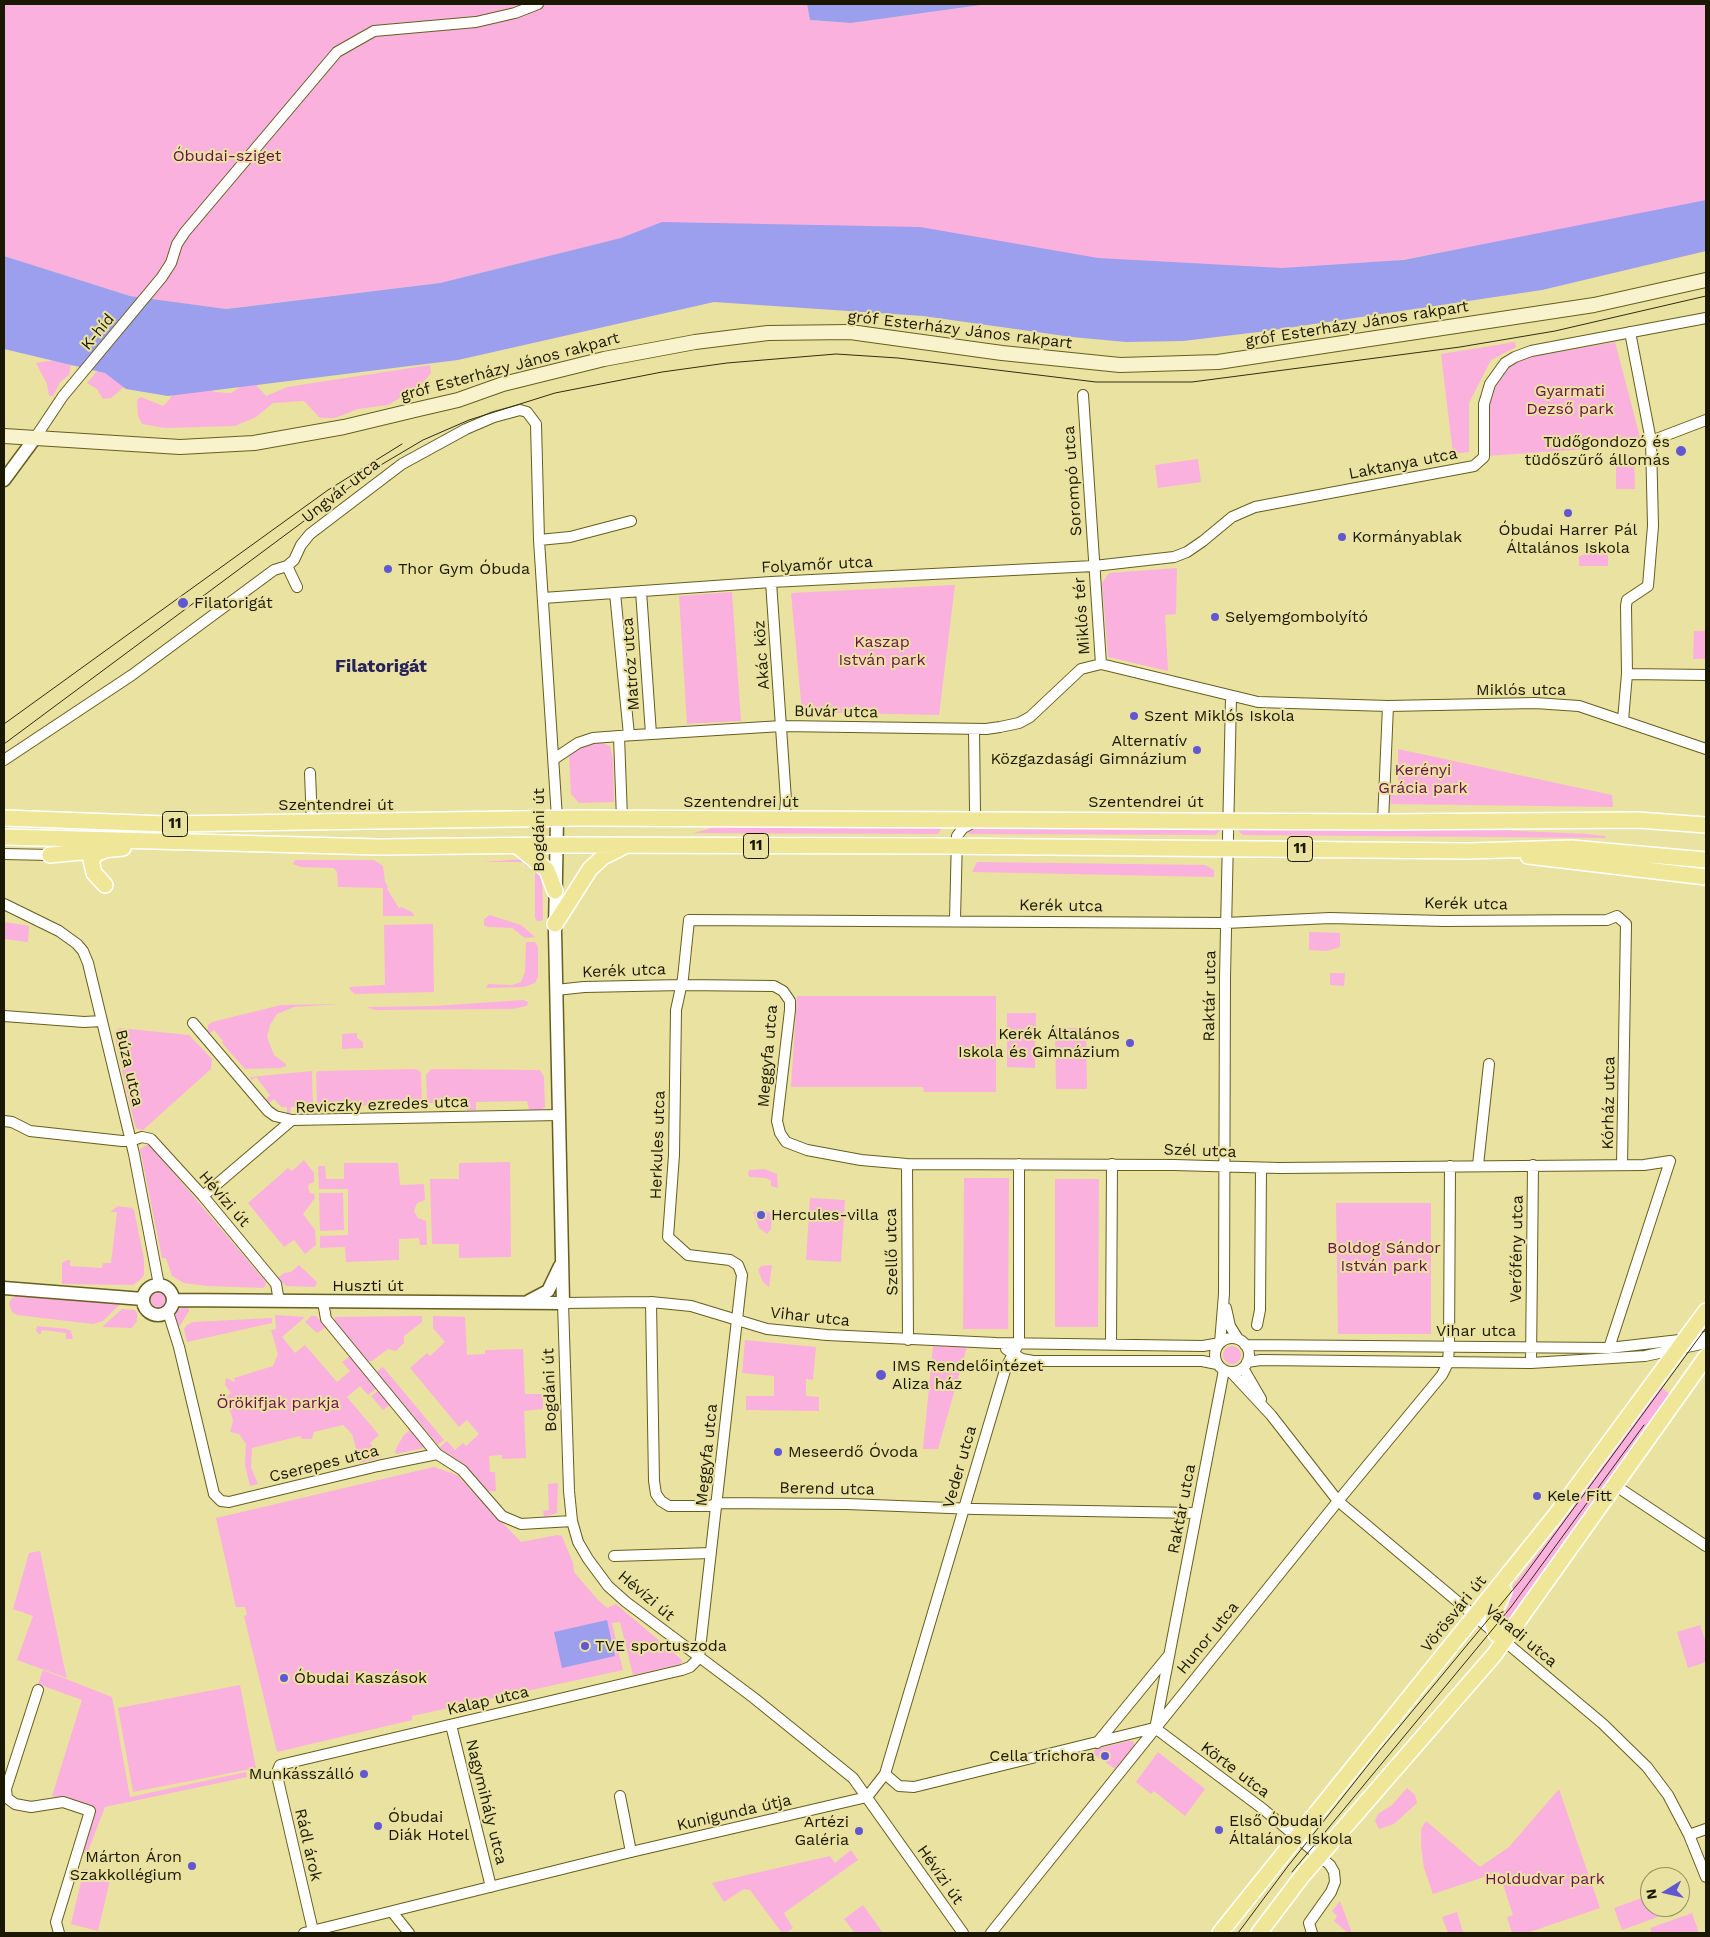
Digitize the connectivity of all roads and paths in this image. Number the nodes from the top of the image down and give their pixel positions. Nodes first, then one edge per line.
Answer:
1 (538, 4) edge
2 (1706, 280) edge
3 (1706, 318) edge
4 (1630, 332) junction
5 (1082, 395) dead end
6 (520, 410) joint
7 (1706, 420) edge
8 (4, 436) edge
9 (35, 438) junction
10 (1651, 441) junction
11 (4, 480) edge
12 (631, 521) dead end
13 (538, 540) junction
14 (287, 566) junction
15 (1094, 566) junction
16 (771, 582) junction
17 (297, 587) dead end
18 (641, 591) junction
19 (615, 593) junction
20 (543, 598) junction
21 (1101, 664) junction
22 (1627, 674) junction
23 (1706, 675) edge
24 (1232, 697) junction
25 (1388, 706) junction
26 (1623, 720) junction
27 (782, 726) junction
28 (974, 729) junction
29 (651, 734) junction
30 (624, 736) junction
31 (1706, 749) edge
32 (554, 758) junction
33 (4, 760) edge
34 (310, 773) dead end
35 (6, 818) edge
36 (556, 818) junction
37 (622, 819) junction
38 (771, 820) junction
39 (983, 820) junction
40 (1228, 820) junction
41 (1383, 822) junction
42 (312, 824) junction
43 (1706, 826) edge
44 (6, 837) edge
45 (139, 840) junction
46 (556, 845) junction
47 (627, 845) junction
48 (517, 846) junction
49 (956, 846) junction
50 (1228, 848) junction
51 (105, 850) junction
52 (1469, 851) junction
53 (4, 854) edge
54 (50, 855) joint
55 (1706, 860) edge
56 (1706, 877) edge
57 (105, 885) dead end
58 (556, 891) junction
59 (4, 904) edge
60 (1623, 919) joint
61 (956, 920) junction
62 (1226, 923) junction
63 (555, 924) junction
64 (682, 985) junction
65 (556, 990) junction
66 (4, 1016) edge
67 (102, 1021) junction
68 (193, 1023) dead end
69 (1489, 1064) dead end
70 (559, 1115) junction
71 (292, 1120) junction
72 (4, 1121) edge
73 (782, 1138) joint
74 (130, 1141) junction
75 (906, 1164) junction
76 (1019, 1164) junction
77 (1112, 1164) junction
78 (1478, 1165) junction
79 (1533, 1165) junction
80 (1622, 1165) junction
81 (1450, 1166) junction
82 (1225, 1168) junction
83 (1261, 1168) junction
84 (203, 1196) junction
85 (562, 1258) junction
86 (730, 1260) joint
87 (159, 1285) junction
88 (4, 1288) edge
89 (1224, 1294) junction
90 (143, 1299) junction
91 (174, 1300) junction
92 (279, 1301) junction
93 (322, 1302) junction
94 (651, 1302) junction
95 (563, 1303) junction
96 (522, 1304) junction
97 (1706, 1311) edge
98 (168, 1312) junction
99 (736, 1319) junction
100 (1257, 1325) dead end
101 (1706, 1337) edge
102 (908, 1340) junction
103 (1220, 1342) junction
104 (1242, 1342) junction
105 (996, 1343) junction
106 (1018, 1343) junction
107 (1706, 1343) edge
108 (1111, 1344) junction
109 (1683, 1344) junction
110 (1449, 1346) junction
111 (1531, 1347) junction
112 (1609, 1348) junction
113 (1012, 1353) junction
114 (1706, 1356) edge
115 (1448, 1363) junction
116 (1531, 1363) junction
117 (1245, 1365) junction
118 (1224, 1369) junction
119 (1271, 1415) junction
120 (438, 1454) junction
121 (1616, 1486) junction
122 (1338, 1501) junction
123 (717, 1503) junction
124 (963, 1509) junction
125 (1196, 1513) junction
126 (572, 1521) junction
127 (1706, 1546) edge
128 (711, 1553) junction
129 (614, 1556) dead end
130 (1518, 1563) junction
131 (1475, 1616) junction
132 (1500, 1638) junction
133 (1169, 1654) junction
134 (699, 1658) junction
135 (38, 1690) dead end
136 (451, 1725) junction
137 (1155, 1728) junction
138 (1097, 1743) junction
139 (280, 1765) joint
140 (885, 1774) junction
141 (620, 1796) dead end
142 (867, 1797) junction
143 (1706, 1829) edge
144 (1689, 1835) junction
145 (1296, 1836) junction
146 (631, 1852) junction
147 (1319, 1856) junction
148 (1706, 1877) edge
149 (491, 1887) junction
150 (393, 1912) junction
151 (308, 1932) edge
152 (59, 1933) edge
153 (409, 1933) edge
154 (963, 1933) edge
155 (991, 1933) edge
156 (1220, 1933) edge
157 (1259, 1933) edge
158 (1312, 1933) edge

1 - 9 street, K-híd
2 - 9 main road, gróf Esterházy János rakpart
3 - 4 street, Laktanya utca
4 - 10 street
4 - 15 street, Laktanya utca
5 - 15 street, Sorompó utca
6 - 13 street, Bogdáni út
6 - 14 street, Ungvár utca
7 - 10 street
8 - 9 main road, gróf Esterházy János rakpart
9 - 11 street
10 - 22 street
12 - 13 street
13 - 20 street, Bogdáni út
14 - 17 street
14 - 33 street
15 - 16 street, Folyamőr utca
15 - 21 street, Miklós tér
16 - 18 street, Folyamőr utca
16 - 27 street, Akác köz
18 - 19 street, Folyamőr utca
18 - 29 street, Matróz utca
19 - 20 street, Folyamőr utca
19 - 30 street, Matróz utca
20 - 32 street, Bogdáni út
21 - 24 street, Miklós utca
21 - 28 street, Búvár utca
22 - 23 street
22 - 26 street
24 - 25 street, Miklós utca
24 - 40 street, Raktár utca
25 - 26 street, Miklós utca
25 - 41 street
26 - 31 street, Miklós utca
27 - 28 street, Búvár utca
27 - 29 street, Búvár utca
27 - 38 street, Akác köz
28 - 39 street
29 - 30 street, Búvár utca
30 - 32 street, Búvár utca
30 - 37 street, Matróz utca
32 - 36 street, Bogdáni út
34 - 42 street
35 - 42 main road, Szentendrei út / 11
36 - 37 main road, Szentendrei út / 11
36 - 42 main road, Szentendrei út / 11
36 - 46 street, Bogdáni út
37 - 38 main road, Szentendrei út / 11
38 - 39 main road, Szentendrei út / 11
39 - 40 main road, Szentendrei út / 11
39 - 49 street
40 - 41 main road, Szentendrei út / 11
40 - 50 street, Raktár utca
41 - 43 main road, Szentendrei út / 11
44 - 45 main road, 11
45 - 48 main road, 11
45 - 51 main road
46 - 47 main road, 11
46 - 48 main road, 11
46 - 58 street, Bogdáni út
47 - 49 main road, 11
47 - 63 main road
48 - 58 main road
49 - 50 main road, 11
49 - 61 street
50 - 52 main road, 11
50 - 62 street, Raktár utca
51 - 54 main road
51 - 57 main road
52 - 55 main road, 11
52 - 56 main road
53 - 54 street
58 - 63 street, Bogdáni út
59 - 67 street, Búza utca
60 - 62 street, Kerék utca
60 - 80 street, Kórház utca
61 - 62 street, Kerék utca
61 - 64 street, Kerék utca
62 - 82 street, Raktár utca
63 - 65 street, Bogdáni út
64 - 65 street, Kerék utca
64 - 73 street, Meggyfa utca
64 - 86 street, Herkules utca
65 - 70 street, Bogdáni út
66 - 67 street
67 - 74 street, Búza utca
68 - 71 street
69 - 78 street
70 - 71 street, Reviczky ezredes utca
70 - 85 street, Bogdáni út
71 - 84 street, Reviczky ezredes utca
72 - 74 street
73 - 75 street, Szél utca
74 - 84 street, Hévízi út
74 - 87 street, Búza utca
75 - 76 street, Szél utca
75 - 102 street, Szellő utca
76 - 77 street, Szél utca
76 - 106 street
77 - 82 street, Szél utca
77 - 108 street
78 - 79 street, Szél utca
78 - 81 street, Szél utca
79 - 80 street, Szél utca
79 - 111 street, Verőfény utca
80 - 112 street, Kórház utca
81 - 83 street, Szél utca
81 - 110 street
82 - 83 street, Szél utca
82 - 89 street, Raktár utca
83 - 100 street
84 - 92 street, Hévízi út
85 - 95 street, Bogdáni út
85 - 96 street, Bogdáni út
86 - 99 street, Meggyfa utca
87 - 90 street
87 - 91 street
88 - 90 street
89 - 103 street, Raktár utca
89 - 104 street, Raktár utca
90 - 98 street
91 - 92 street, Huszti út
91 - 98 street
92 - 93 street, Huszti út
93 - 96 street, Huszti út
93 - 120 street
94 - 95 street, Vihar utca
94 - 99 street, Vihar utca
94 - 123 street, Berend utca
95 - 96 street, Huszti út
95 - 126 street, Bogdáni út
97 - 109 main road, Vörösvári út
98 - 120 street, Cserepes utca
99 - 102 street, Vihar utca
99 - 123 street, Meggyfa utca
101 - 109 street, Vihar utca
102 - 105 street, Vihar utca
103 - 104 street
103 - 108 street, Vihar utca
103 - 118 street
104 - 110 street, Vihar utca
104 - 117 street
105 - 106 street, Vihar utca
105 - 113 street
106 - 108 street, Vihar utca
106 - 113 street, Veder utca
107 - 109 street, Vihar utca
109 - 112 street, Vihar utca
109 - 116 street, Vihar utca
109 - 130 main road, Vörösvári út
110 - 111 street, Vihar utca
110 - 115 street
111 - 112 street, Vihar utca
111 - 116 street, Verőfény utca
113 - 118 street
113 - 124 street, Veder utca
114 - 121 main road
115 - 116 street, Vihar utca
115 - 117 street, Vihar utca
115 - 122 street, Hunor utca
117 - 118 street
117 - 119 street, Váradi utca
118 - 119 street, Váradi utca
118 - 125 street, Raktár utca
119 - 122 street, Váradi utca
120 - 126 street
121 - 127 street
121 - 132 main road
122 - 131 street, Váradi utca
122 - 137 street, Hunor utca
123 - 124 street, Berend utca
123 - 128 street, Meggyfa utca
124 - 125 street, Berend utca
124 - 140 street, Veder utca
125 - 133 street, Raktár utca
126 - 134 street, Hévízi út
128 - 129 street
128 - 134 street, Meggyfa utca
130 - 131 main road, Vörösvári út
130 - 132 main road
131 - 132 street, Váradi utca
131 - 145 main road, Vörösvári út
132 - 144 street, Váradi utca
132 - 147 main road
133 - 137 street, Raktár utca
133 - 138 street, Raktár utca
134 - 136 street, Kalap utca
134 - 142 street, Hévízi út
135 - 152 street
136 - 139 street, Kalap utca
136 - 149 street, Nagymihály utca
137 - 138 street
137 - 145 street, Körte utca
137 - 155 street, Hunor utca
138 - 140 street
139 - 151 street, Rádl árok
140 - 142 street
141 - 146 street
142 - 146 street, Kunigunda útja
142 - 154 street, Hévízi út
143 - 144 street
144 - 148 street, Váradi utca
145 - 147 street, Körte utca
145 - 156 main road, Vörösvári út
146 - 149 street, Kunigunda útja
147 - 157 main road
147 - 158 street, Körte utca
149 - 150 street, Kunigunda útja
150 - 151 street, Kunigunda útja
150 - 153 street

